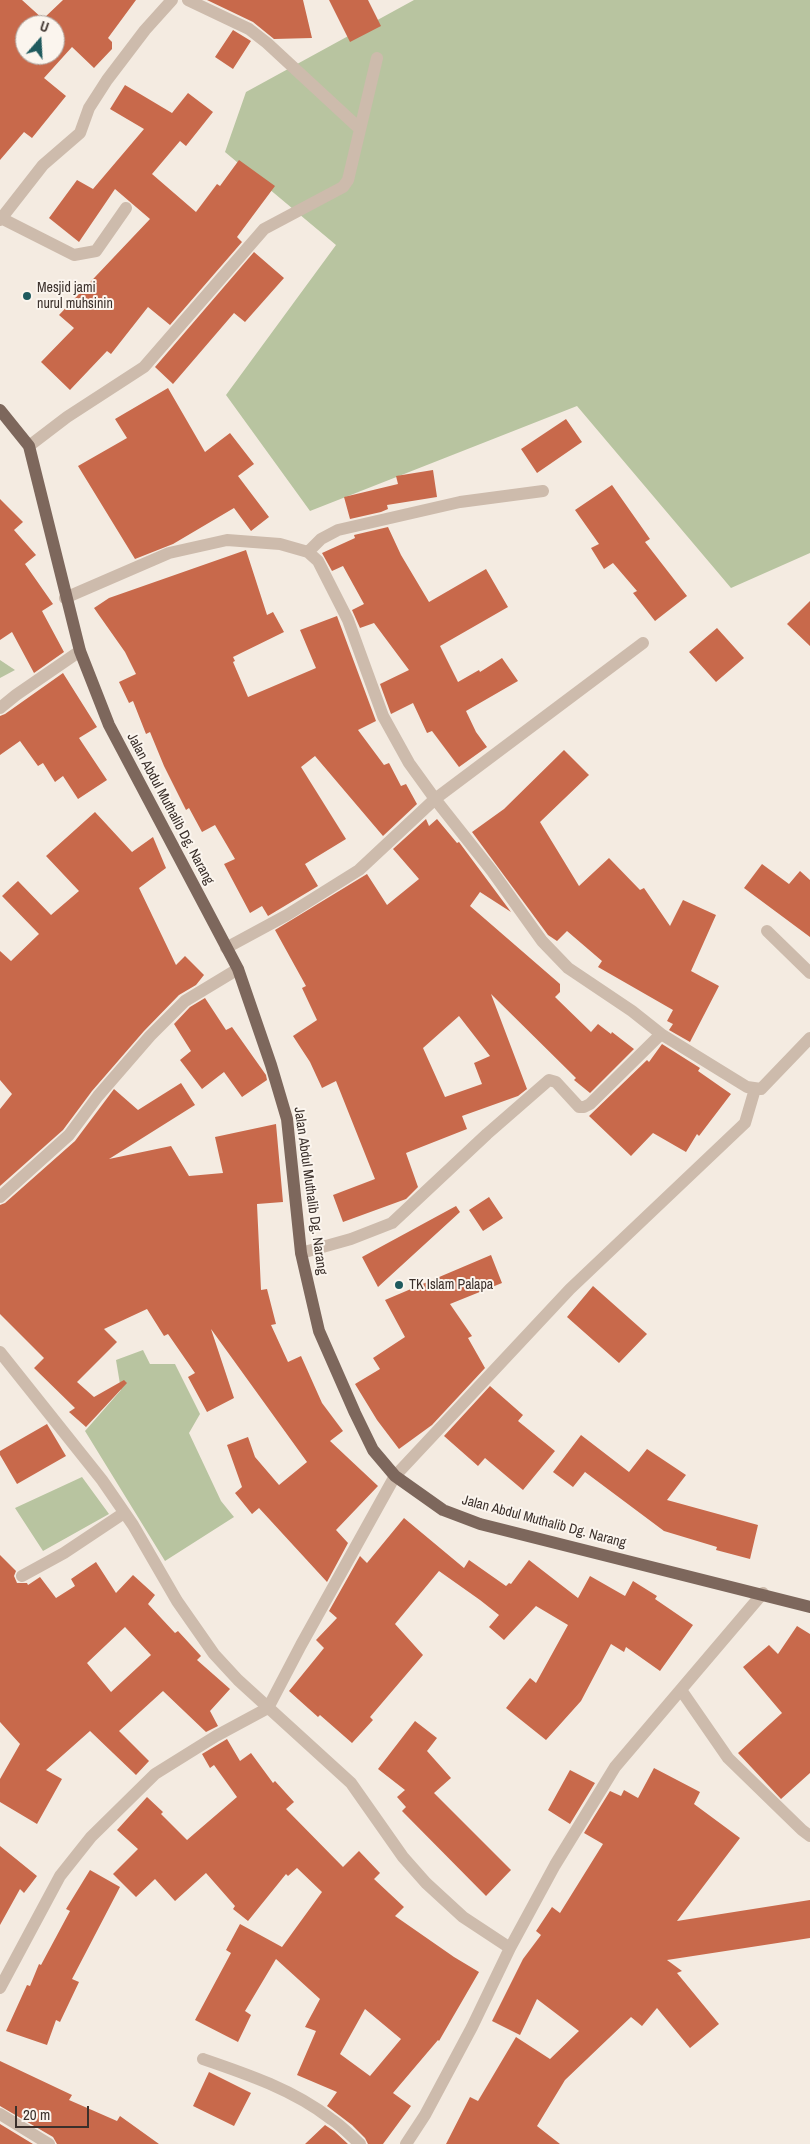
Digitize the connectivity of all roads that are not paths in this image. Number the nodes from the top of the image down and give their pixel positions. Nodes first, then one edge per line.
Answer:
1 (172, 0) edge
2 (188, 0) edge
3 (377, 58) dead end
4 (360, 129) junction
5 (126, 208) dead end
6 (1, 219) edge
7 (0, 410) edge
8 (29, 446) junction
9 (543, 491) dead end
10 (308, 552) junction
11 (66, 598) junction
12 (644, 643) dead end
13 (80, 651) junction
14 (0, 708) edge
15 (435, 799) junction
16 (767, 932) dead end
17 (226, 948) junction
18 (238, 969) junction
19 (810, 973) edge
20 (661, 1034) junction
21 (810, 1038) edge
22 (755, 1089) junction
23 (0, 1198) edge
24 (301, 1253) junction
25 (0, 1352) edge
26 (395, 1476) junction
27 (124, 1513) junction
28 (22, 1576) dead end
29 (763, 1593) junction
30 (810, 1607) edge
31 (681, 1690) junction
32 (268, 1708) junction
33 (810, 1836) edge
34 (510, 1948) junction
35 (0, 1988) edge
36 (203, 2059) dead end
37 (0, 2114) edge
38 (49, 2144) edge
39 (360, 2144) edge
40 (406, 2144) edge

1 - 6 street
2 - 4 street
3 - 4 street
4 - 8 street
5 - 6 street
7 - 8 main road, Jalan Abdul Muthalib Dg. Narang
8 - 11 main road, Jalan Abdul Muthalib Dg. Narang
9 - 10 street
10 - 11 street
10 - 15 street
11 - 13 main road, Jalan Abdul Muthalib Dg. Narang
12 - 15 street
13 - 14 street
13 - 17 main road, Jalan Abdul Muthalib Dg. Narang
15 - 17 street
15 - 20 street
16 - 19 street
17 - 18 main road, Jalan Abdul Muthalib Dg. Narang
18 - 23 street
18 - 24 main road, Jalan Abdul Muthalib Dg. Narang
20 - 22 street
20 - 24 street
21 - 22 street
22 - 26 street
24 - 26 main road, Jalan Abdul Muthalib Dg. Narang
25 - 27 street
26 - 29 main road, Jalan Abdul Muthalib Dg. Narang
26 - 32 street
27 - 28 street
27 - 32 street
29 - 30 main road, Jalan Abdul Muthalib Dg. Narang
29 - 31 street
31 - 33 street
31 - 34 street
32 - 34 street
32 - 35 street
34 - 40 street
36 - 39 street
37 - 38 street

